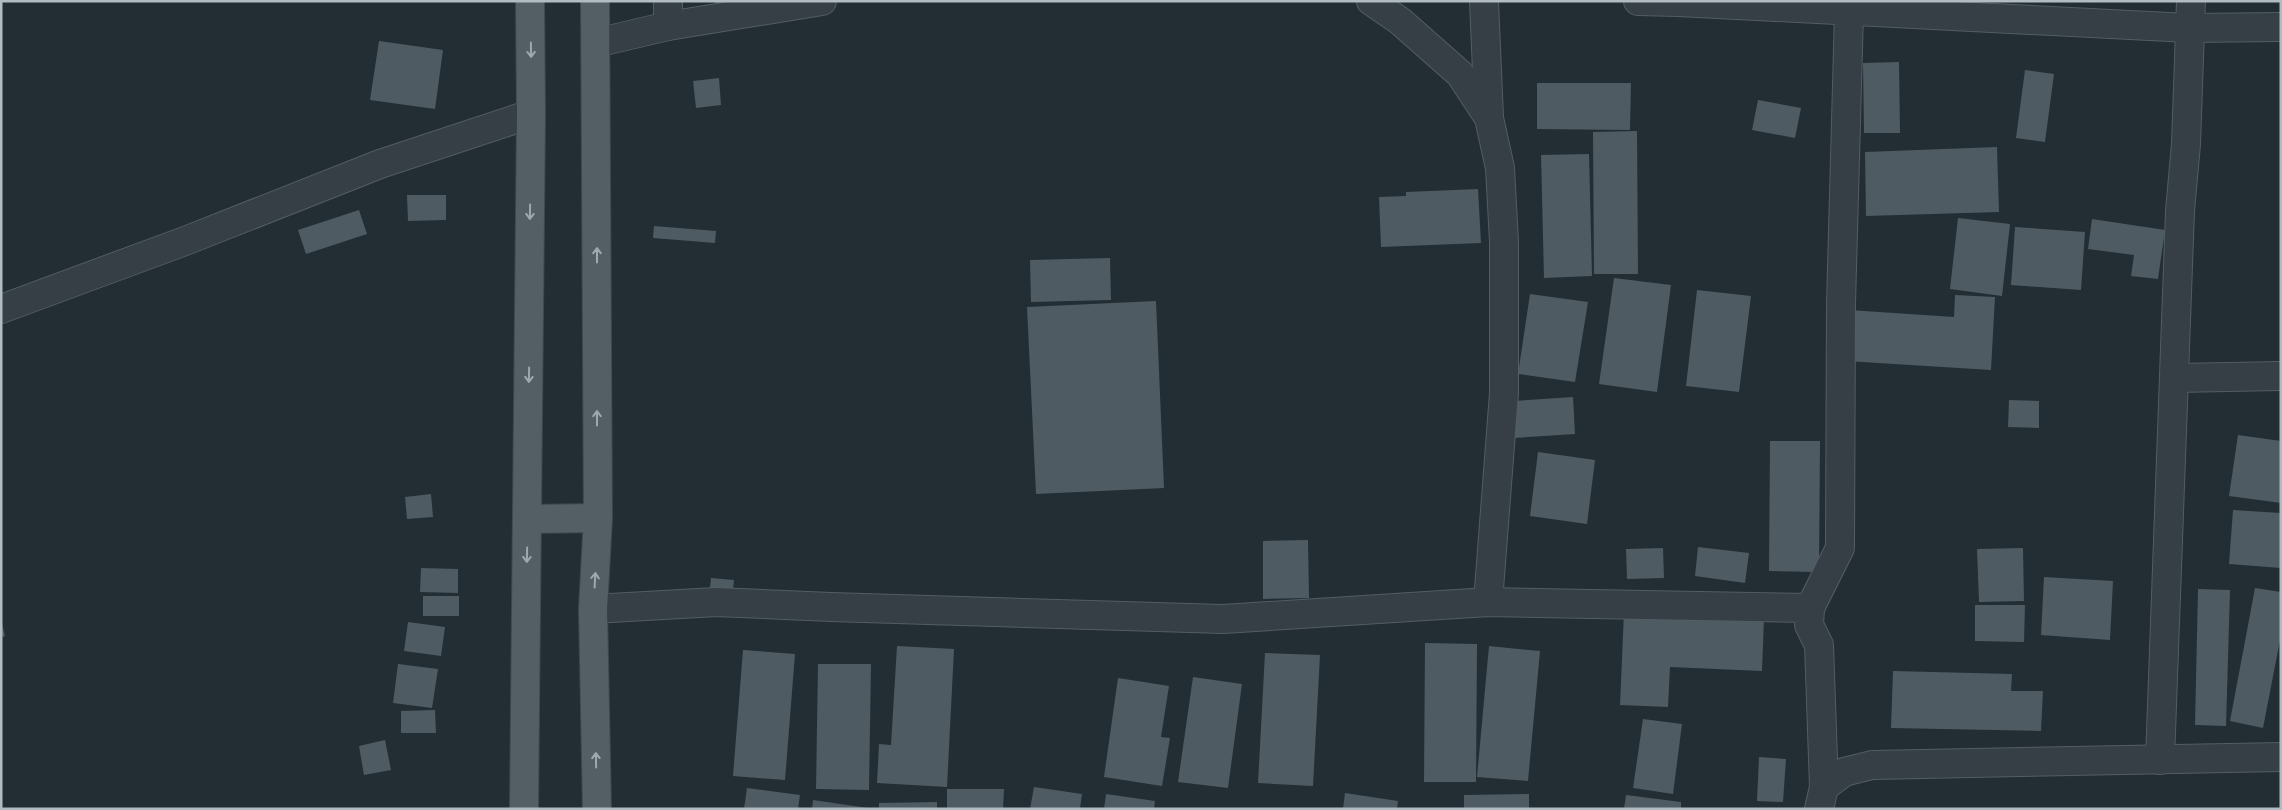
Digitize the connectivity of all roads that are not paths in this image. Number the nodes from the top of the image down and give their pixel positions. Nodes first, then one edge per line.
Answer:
1 (530, 1) edge
2 (596, 1) edge
3 (822, 1) edge
4 (1371, 1) edge
5 (1484, 1) edge
6 (1638, 1) edge
7 (2191, 1) edge
8 (1849, 12) junction
9 (668, 13) edge
10 (2281, 27) edge
11 (2189, 28) junction
12 (596, 43) junction
13 (532, 114) junction
14 (1489, 118) junction
15 (1, 309) edge
16 (2281, 376) edge
17 (2175, 378) junction
18 (598, 518) junction
19 (527, 520) junction
20 (1488, 602) junction
21 (1810, 608) junction
22 (593, 610) junction
23 (2281, 757) edge
24 (2160, 760) junction
25 (1821, 798) edge
26 (524, 809) edge
27 (597, 809) edge

1 -> 13 main road
2 - 12 main road
3 - 9 street
4 - 14 street
5 - 14 street
6 - 8 street
7 - 11 street
8 - 11 street
8 - 21 street
9 - 12 street
10 - 11 street
11 - 17 street
18 -> 12 main road
13 - 15 street
13 -> 19 main road
14 - 20 street
16 - 17 street
17 - 24 street
18 - 19 main road
22 -> 18 main road
19 -> 26 main road
20 - 21 street
20 - 22 street
21 - 25 street
27 -> 22 main road
23 - 24 street
24 - 25 street

